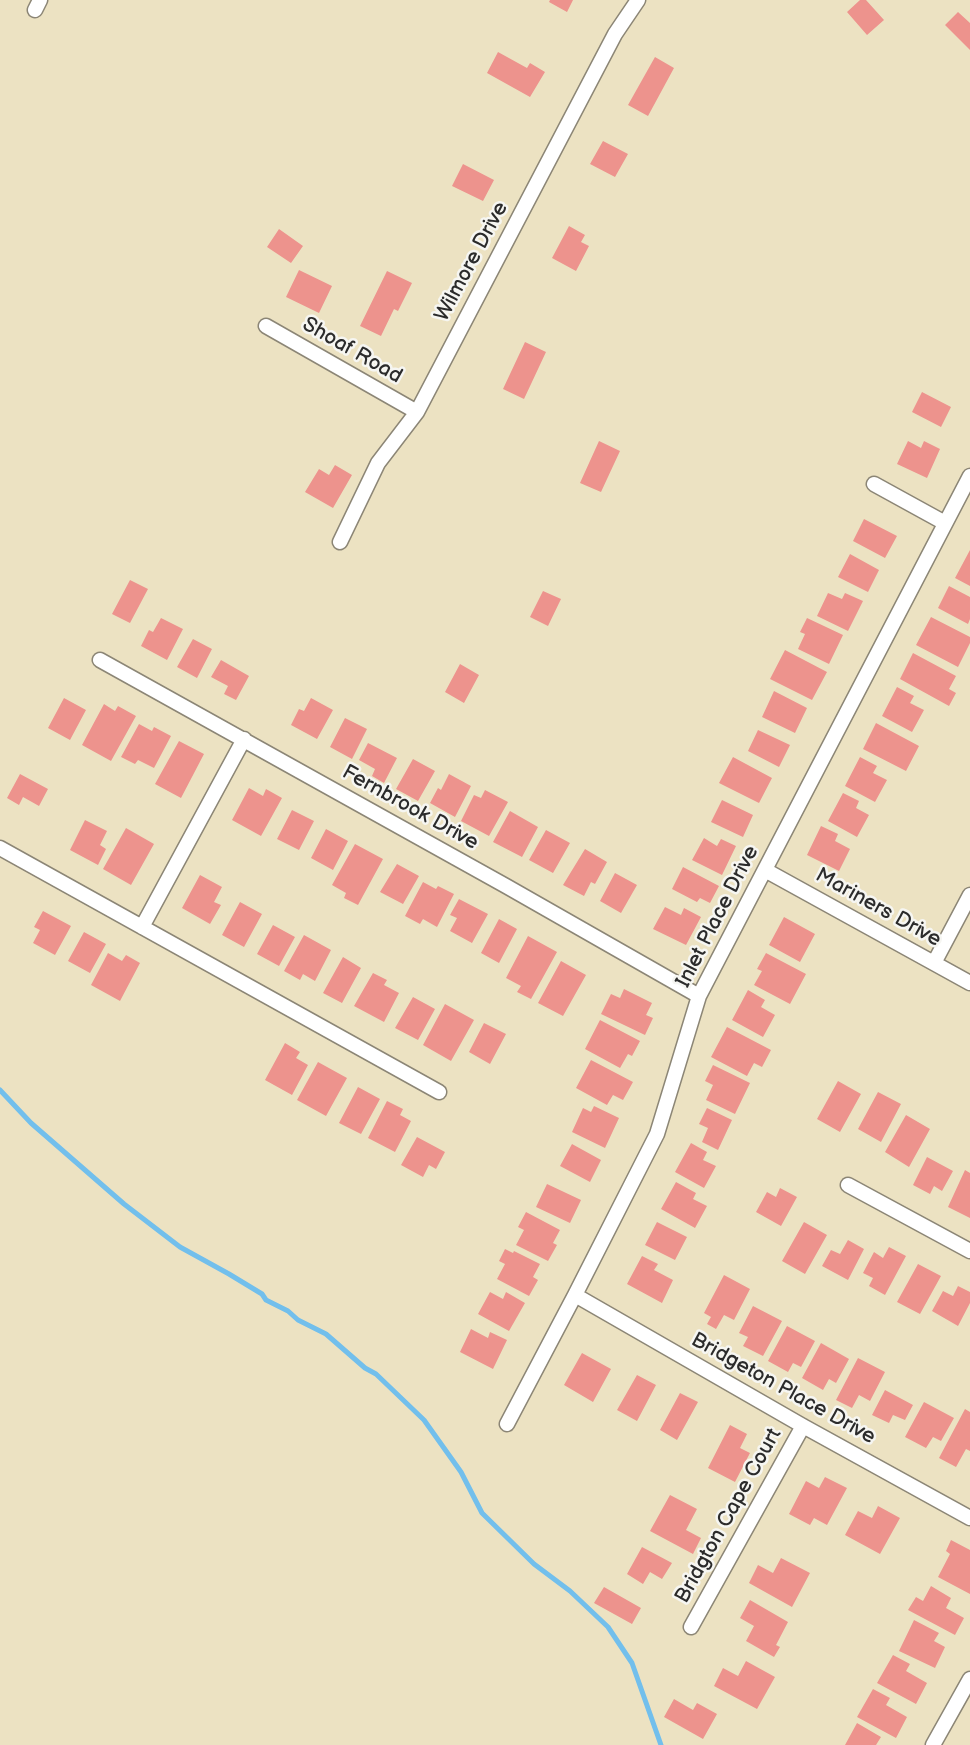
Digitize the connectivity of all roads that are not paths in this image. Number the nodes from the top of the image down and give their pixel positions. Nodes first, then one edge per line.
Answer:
1 (638, 0) edge
2 (266, 326) dead end
3 (417, 412) junction
4 (970, 476) edge
5 (874, 484) dead end
6 (945, 523) junction
7 (340, 542) dead end
8 (100, 660) dead end
9 (244, 740) junction
10 (0, 848) edge
11 (765, 870) junction
12 (970, 895) edge
13 (142, 927) junction
14 (934, 964) junction
15 (970, 983) edge
16 (699, 996) junction
17 (439, 1092) dead end
18 (848, 1185) dead end
19 (970, 1251) edge
20 (575, 1295) junction
21 (507, 1424) dead end
22 (803, 1426) junction
23 (970, 1518) edge
24 (691, 1627) dead end
25 (970, 1679) edge
26 (933, 1745) edge

1 - 3 street, Wilmore Drive
2 - 3 street, Shoaf Road
3 - 7 street, Wilmore Drive
4 - 6 street, Inlet Place Drive
5 - 6 street
6 - 11 street, Inlet Place Drive
8 - 9 street, Fernbrook Drive
9 - 13 street
9 - 16 street, Fernbrook Drive
10 - 13 street
11 - 14 street, Mariners Drive
11 - 16 street, Inlet Place Drive
12 - 14 street
13 - 17 street
14 - 15 street, Mariners Drive
16 - 20 street, Inlet Place Drive
18 - 19 street
20 - 21 street, Inlet Place Drive
20 - 22 street, Bridgeton Place Drive
22 - 23 street, Bridgeton Place Drive
22 - 24 street, Bridgton Cape Court
25 - 26 street

